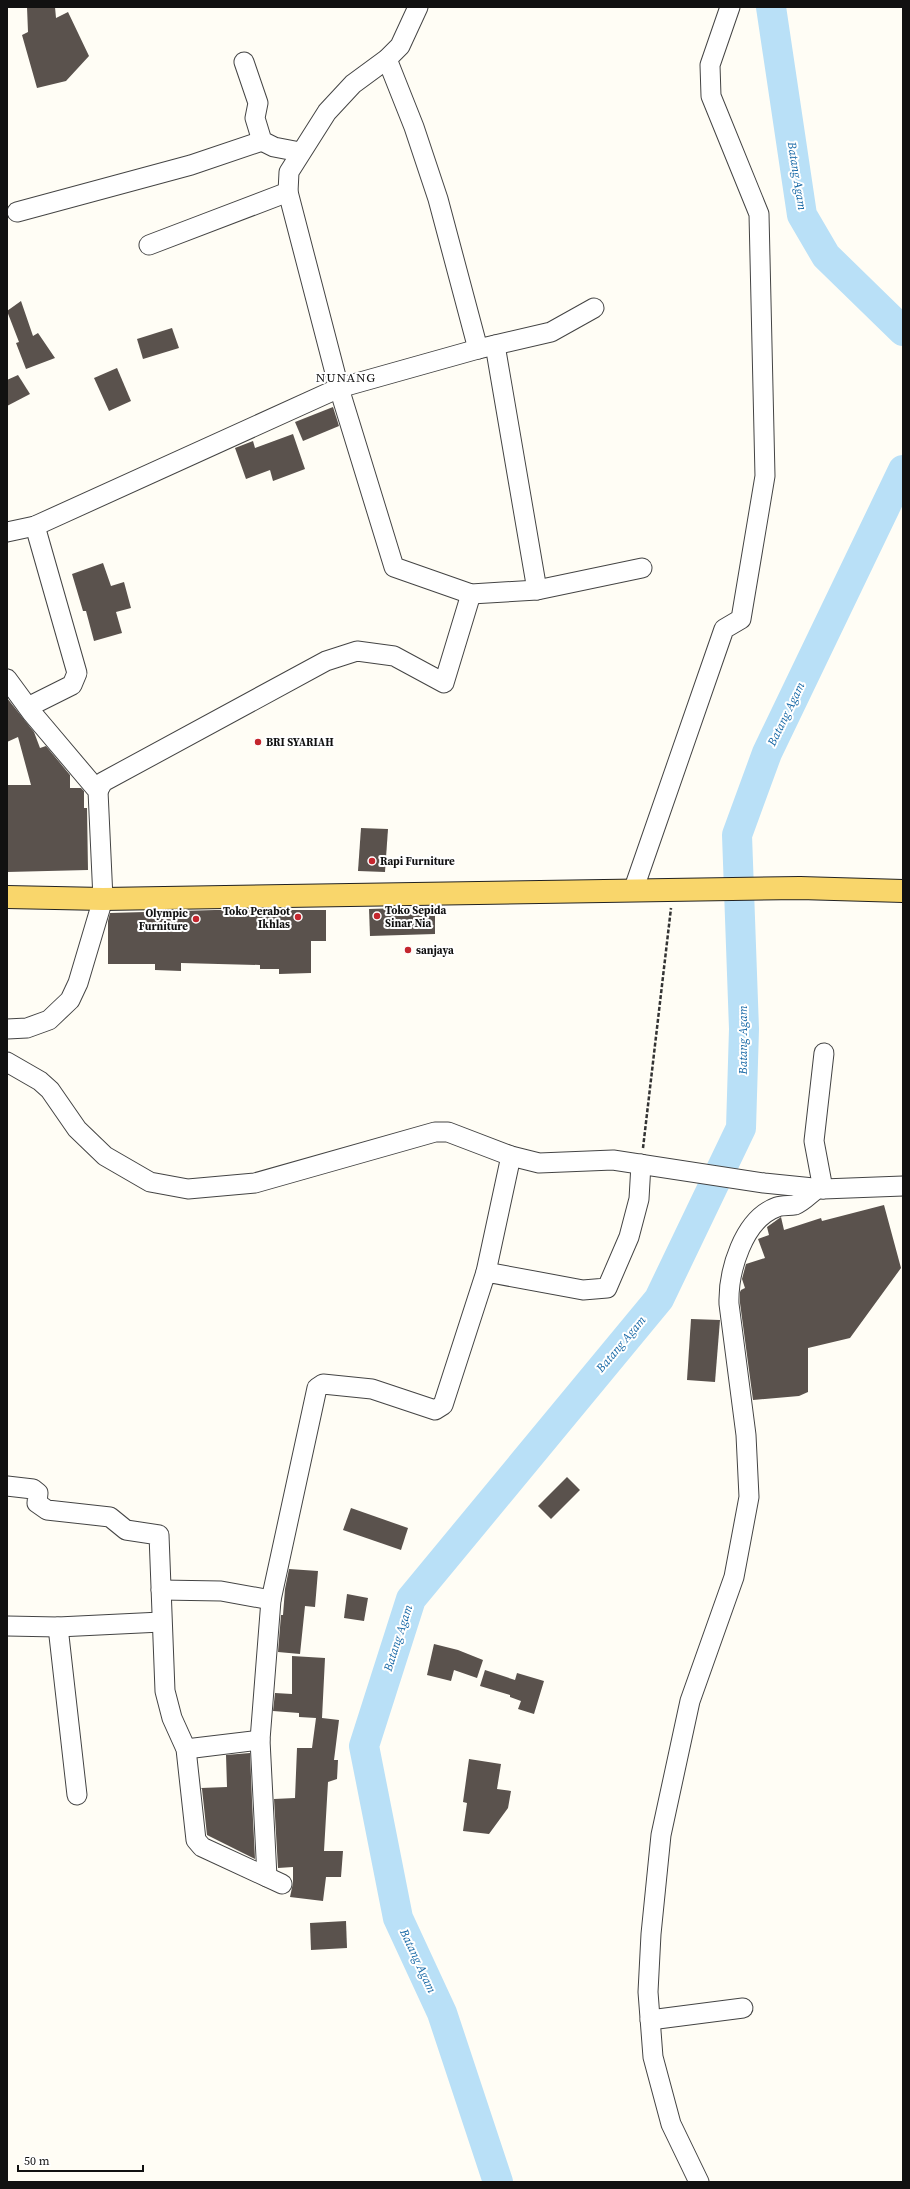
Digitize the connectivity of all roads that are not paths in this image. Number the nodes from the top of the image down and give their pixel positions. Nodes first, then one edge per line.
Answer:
1 (418, 7) edge
2 (730, 7) edge
3 (387, 59) junction
4 (244, 62) dead end
5 (262, 141) junction
6 (300, 152) junction
7 (288, 192) junction
8 (17, 212) dead end
9 (149, 245) dead end
10 (594, 308) dead end
11 (486, 347) junction
12 (339, 388) junction
13 (35, 526) junction
14 (7, 532) edge
15 (642, 568) dead end
16 (537, 590) junction
17 (472, 594) junction
18 (7, 680) edge
19 (28, 707) junction
20 (98, 790) junction
21 (633, 891) junction
22 (903, 891) edge
23 (7, 897) edge
24 (103, 899) junction
25 (7, 1029) edge
26 (824, 1053) dead end
27 (7, 1062) edge
28 (511, 1156) junction
29 (641, 1164) junction
30 (903, 1186) edge
31 (820, 1189) junction
32 (486, 1272) junction
33 (7, 1486) edge
34 (161, 1590) junction
35 (271, 1600) junction
36 (161, 1622) junction
37 (7, 1626) edge
38 (58, 1627) junction
39 (260, 1740) junction
40 (186, 1749) junction
41 (77, 1795) dead end
42 (744, 2008) dead end
43 (650, 2020) junction
44 (699, 2182) edge

1 - 3 street
2 - 21 street
3 - 6 street
3 - 11 street
4 - 5 street
5 - 6 street
5 - 8 street
6 - 7 street
7 - 9 street
7 - 12 street
10 - 11 street
11 - 12 street
11 - 16 street
12 - 13 street
12 - 17 street
13 - 14 street
13 - 19 street
15 - 16 street
16 - 17 street
17 - 20 street
18 - 19 street
19 - 20 street
20 - 24 street
21 - 22 main road
21 - 24 main road
23 - 24 main road
24 - 25 street
26 - 31 street
27 - 28 street
28 - 29 street
28 - 32 street
29 - 31 street
29 - 32 street
30 - 31 street
31 - 43 street
32 - 35 street
33 - 34 street
34 - 35 street
34 - 36 street
35 - 39 street
36 - 38 street
36 - 40 street
37 - 38 street
38 - 41 street
39 - 40 street
39 - 40 street
42 - 43 street
43 - 44 street

